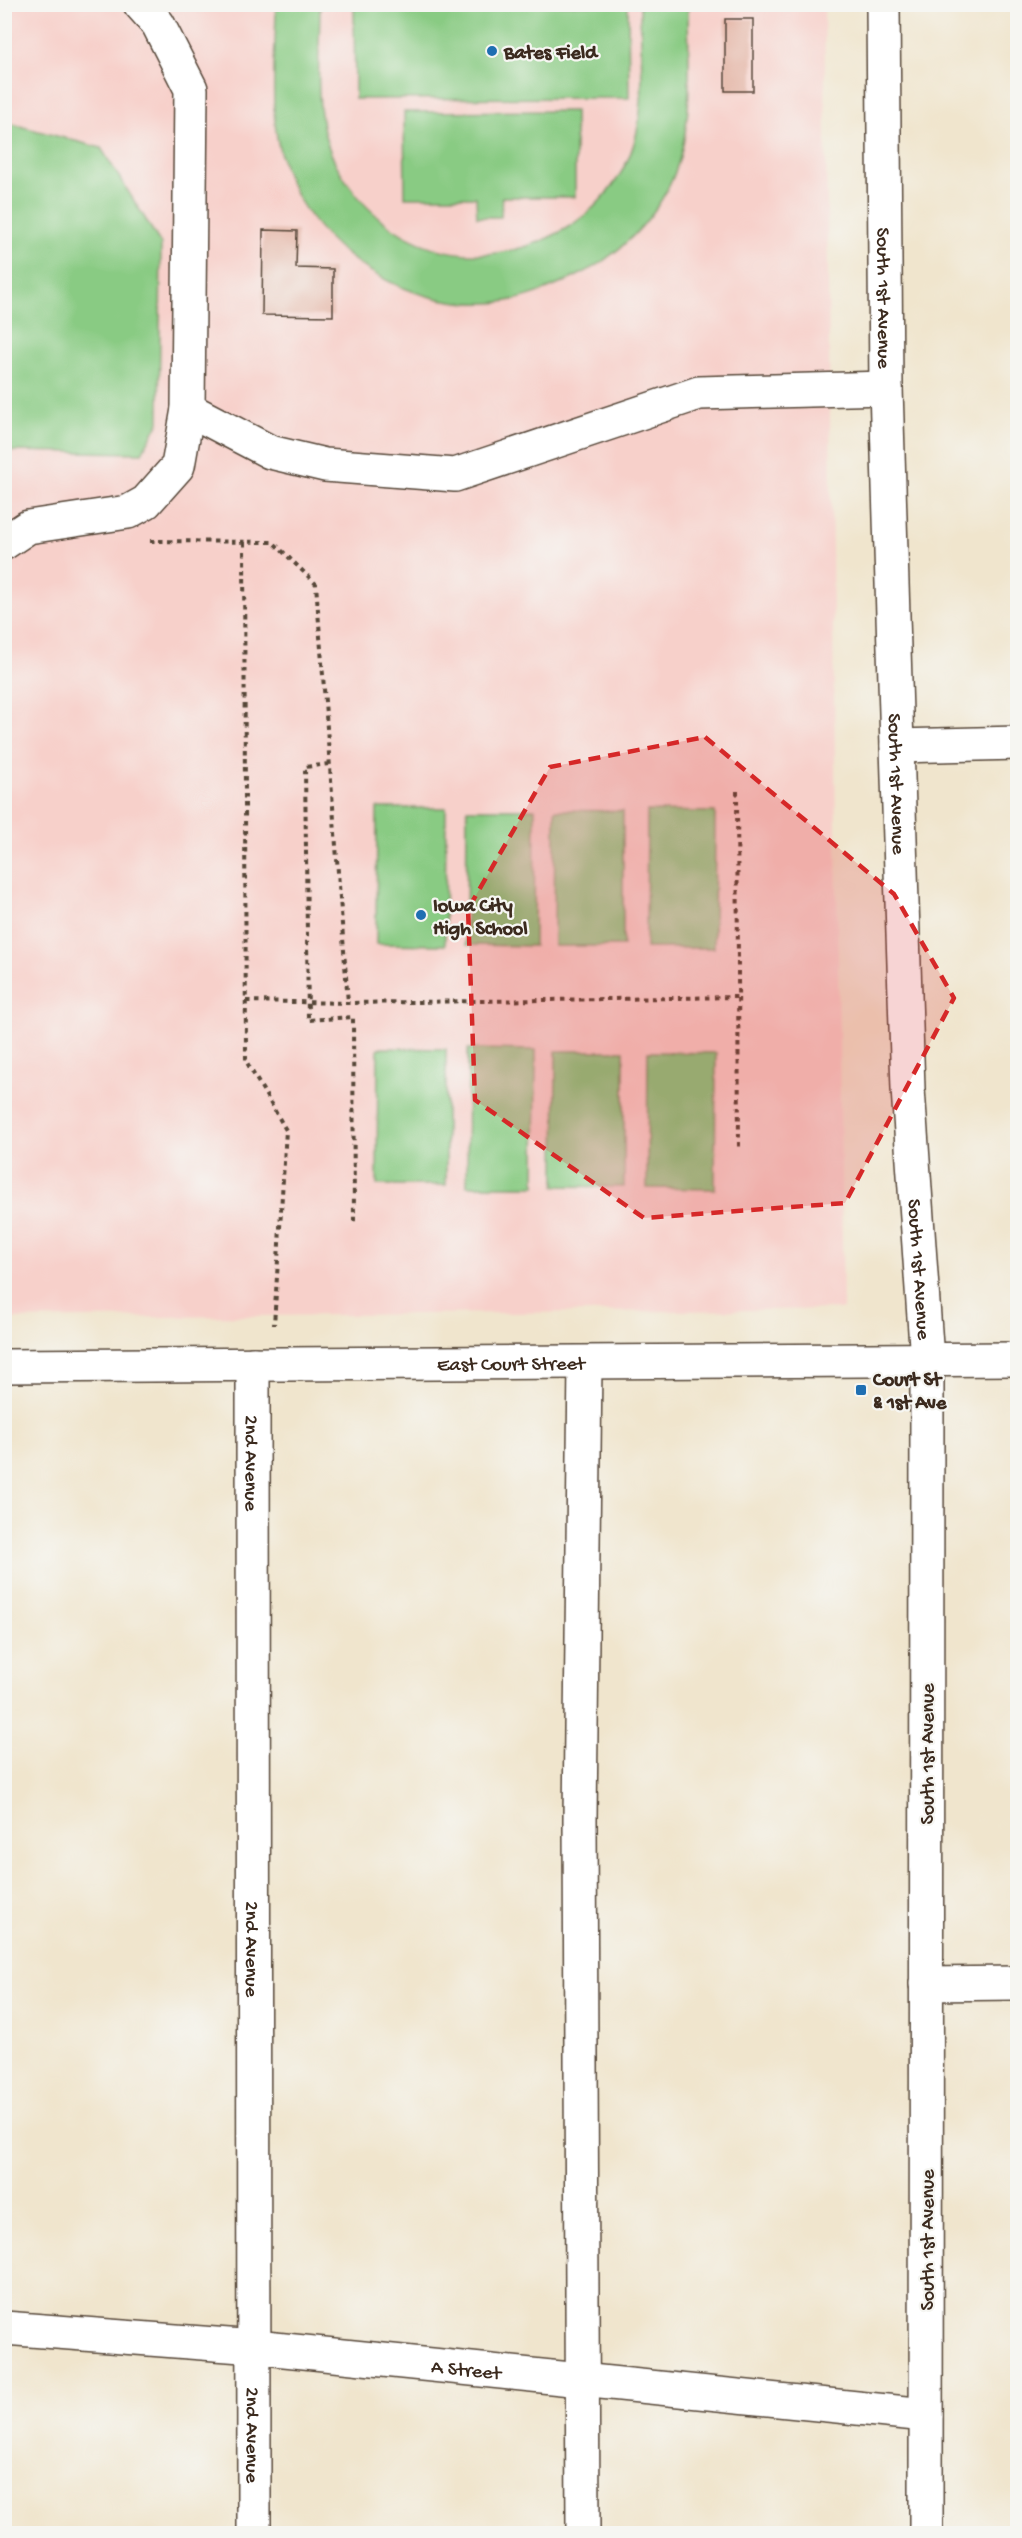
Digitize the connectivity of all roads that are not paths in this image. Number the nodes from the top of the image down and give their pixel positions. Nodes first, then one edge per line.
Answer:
1 (140, 4) edge
2 (884, 4) edge
3 (886, 388) junction
4 (188, 409) junction
5 (4, 543) edge
6 (1017, 743) edge
7 (897, 746) junction
8 (1017, 1359) edge
9 (927, 1360) junction
10 (585, 1363) junction
11 (254, 1365) junction
12 (4, 1366) edge
13 (1017, 1983) edge
14 (926, 1984) junction
15 (4, 2328) edge
16 (255, 2348) junction
17 (581, 2380) junction
18 (926, 2415) junction
19 (254, 2534) edge
20 (583, 2534) edge
21 (926, 2534) edge

1 - 4 street
2 - 3 street, South 1st Avenue
3 - 4 street
3 - 7 street, South 1st Avenue
4 - 5 street
6 - 7 street
7 - 9 street, South 1st Avenue
8 - 9 street, East Court Street
9 - 10 street, East Court Street
9 - 14 street, South 1st Avenue
10 - 11 street, East Court Street
10 - 17 street
11 - 12 street, East Court Street
11 - 16 street, 2nd Avenue
13 - 14 street
14 - 18 street, South 1st Avenue
15 - 16 street, A Street
16 - 17 street, A Street
16 - 19 street, 2nd Avenue
17 - 18 street, A Street
17 - 20 street
18 - 21 street, South 1st Avenue

